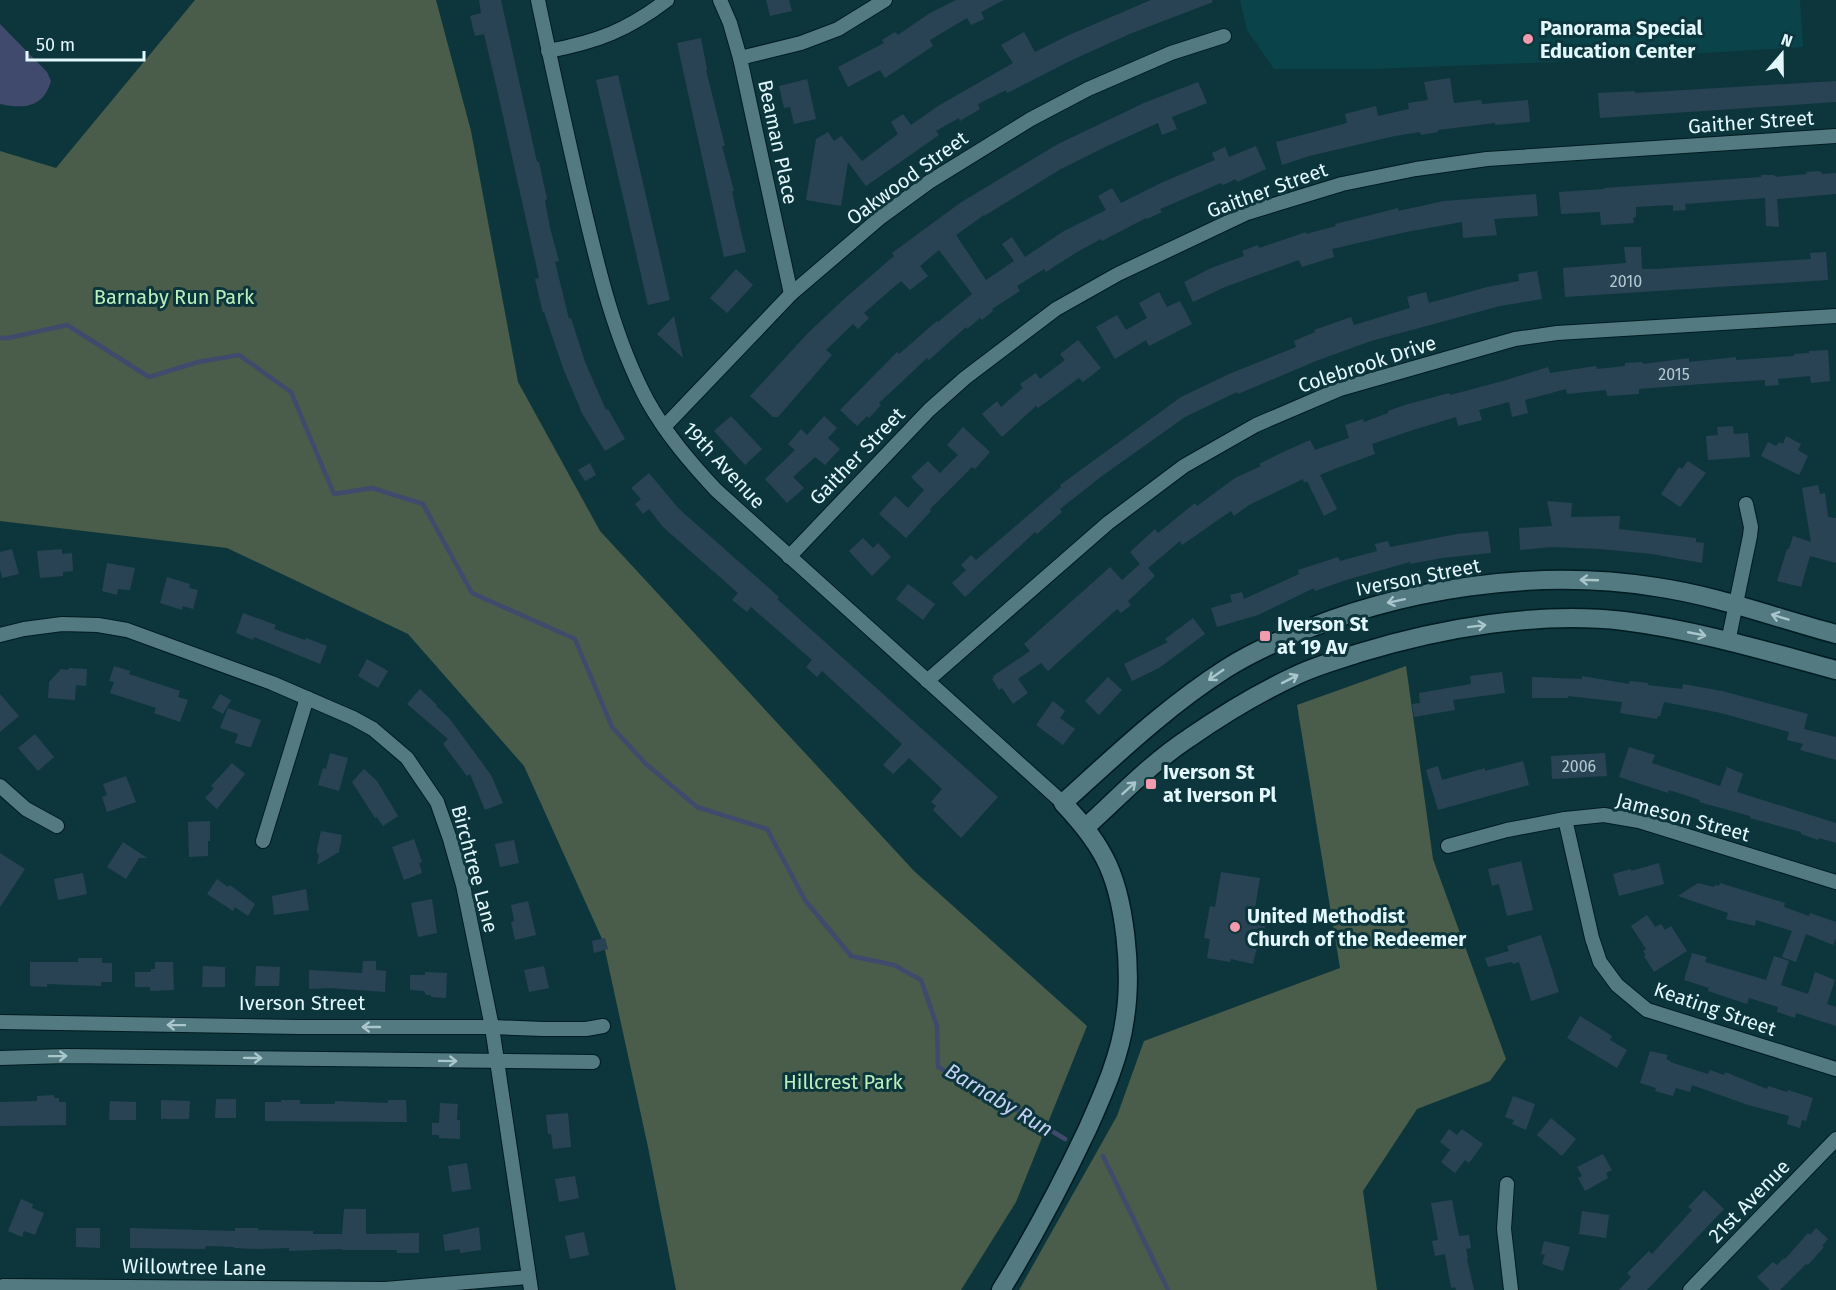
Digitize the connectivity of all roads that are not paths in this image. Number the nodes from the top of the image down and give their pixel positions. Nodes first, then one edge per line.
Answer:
1 (538, 0) edge
2 (667, 0) edge
3 (720, 0) edge
4 (885, 0) edge
5 (1224, 36) dead end
6 (548, 51) junction
7 (740, 58) junction
8 (1836, 136) edge
9 (791, 294) junction
10 (1836, 316) edge
11 (664, 427) junction
12 (1746, 504) dead end
13 (789, 556) junction
14 (1737, 604) junction
15 (1836, 634) edge
16 (0, 635) edge
17 (1728, 642) junction
18 (1836, 670) edge
19 (927, 681) junction
20 (307, 698) junction
21 (0, 786) edge
22 (1063, 803) junction
23 (1565, 819) junction
24 (57, 826) dead end
25 (1086, 827) junction
26 (263, 842) dead end
27 (1448, 846) dead end
28 (1836, 882) edge
29 (0, 1022) edge
30 (603, 1026) dead end
31 (492, 1027) junction
32 (0, 1058) edge
33 (497, 1061) junction
34 (593, 1062) dead end
35 (1836, 1069) edge
36 (1836, 1139) edge
37 (1507, 1184) dead end
38 (530, 1284) edge
39 (3, 1286) dead end
40 (110, 1288) edge
41 (386, 1290) edge
42 (1001, 1290) edge
43 (1511, 1290) edge
44 (1690, 1290) edge

1 - 6 street, 19th Avenue
2 - 6 street
3 - 7 street, Beaman Place
4 - 7 street
5 - 9 street, Oakwood Street
6 - 11 street, 19th Avenue
7 - 9 street, Beaman Place
8 - 13 street, Gaither Street
9 - 11 street, Oakwood Street
10 - 19 street, Colebrook Drive
11 - 13 street, 19th Avenue
12 - 14 street
13 - 19 street, 19th Avenue
15 -> 14 main road, Iverson Street
14 - 17 street
14 -> 22 main road, Iverson Street
16 - 20 street, Birchtree Lane
17 - 18 main road
25 -> 17 main road
19 - 22 street, 19th Avenue
20 - 26 street
20 - 31 street, Birchtree Lane
21 - 24 street
22 - 25 main road
23 - 27 street, Jameson Street
23 - 28 street, Jameson Street
23 - 35 street, Keating Street
25 - 42 main road
31 -> 29 street, Iverson Street
30 - 31 street, Iverson Street
31 - 33 street, Birchtree Lane
32 -> 33 street
33 - 34 street
33 - 38 street, Birchtree Lane
36 - 44 street, 21st Avenue
37 - 43 street
38 - 41 street, Willowtree Lane
39 - 40 street, Willowtree Lane
40 - 41 street, Willowtree Lane

